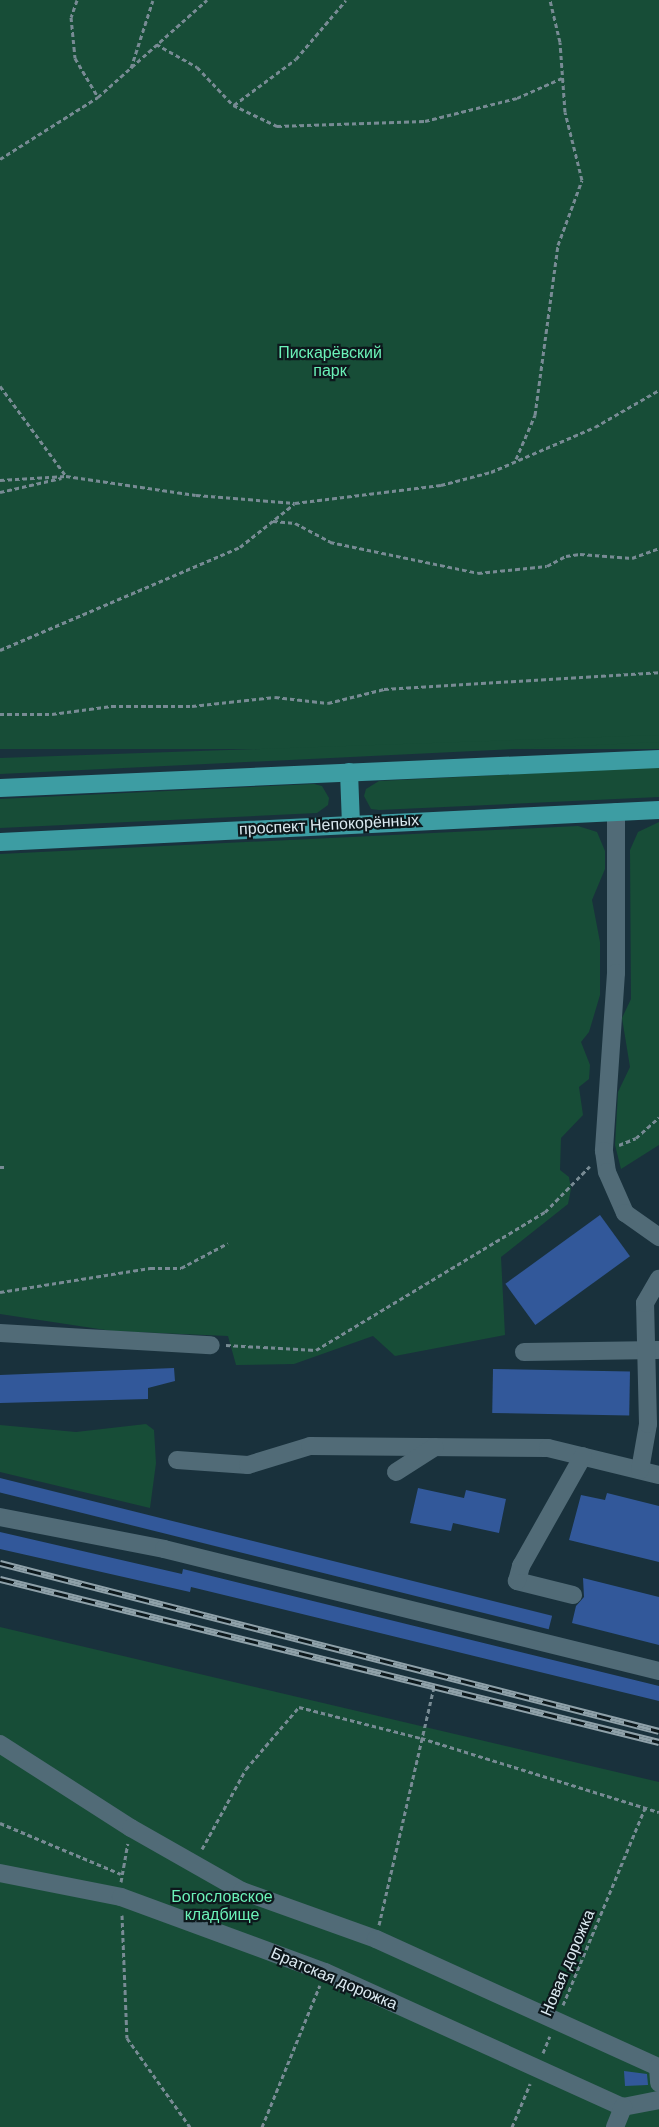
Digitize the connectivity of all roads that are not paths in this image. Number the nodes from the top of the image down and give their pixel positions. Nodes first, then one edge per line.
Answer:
1 (659, 759) edge
2 (349, 772) junction
3 (0, 788) edge
4 (659, 810) edge
5 (616, 812) junction
6 (351, 824) junction
7 (0, 842) edge
8 (659, 1237) edge
9 (659, 1279) edge
10 (0, 1333) edge
11 (211, 1345) road end
12 (653, 1350) edge
13 (524, 1352) dead end
14 (435, 1447) junction
15 (583, 1456) junction
16 (177, 1460) dead end
17 (640, 1470) junction
18 (396, 1472) dead end
19 (659, 1475) edge
20 (0, 1517) edge
21 (573, 1595) dead end
22 (659, 1671) edge
23 (0, 1744) edge
24 (0, 1873) edge
25 (658, 2075) edge
26 (659, 2100) edge
27 (623, 2107) junction
28 (615, 2127) edge

1 - 2 main road
2 - 3 main road
2 - 6 main road
4 - 5 main road, проспект Непокорённых
5 - 6 main road, проспект Непокорённых
5 - 8 street
6 - 7 main road, проспект Непокорённых
9 - 12 street
10 - 11 street
12 - 13 street
12 - 17 street
14 - 15 street
14 - 16 street
14 - 18 street
15 - 17 street
15 - 21 street
17 - 19 street
20 - 22 street
23 - 25 street
24 - 27 street, Братская дорожка
26 - 27 street
27 - 28 street

